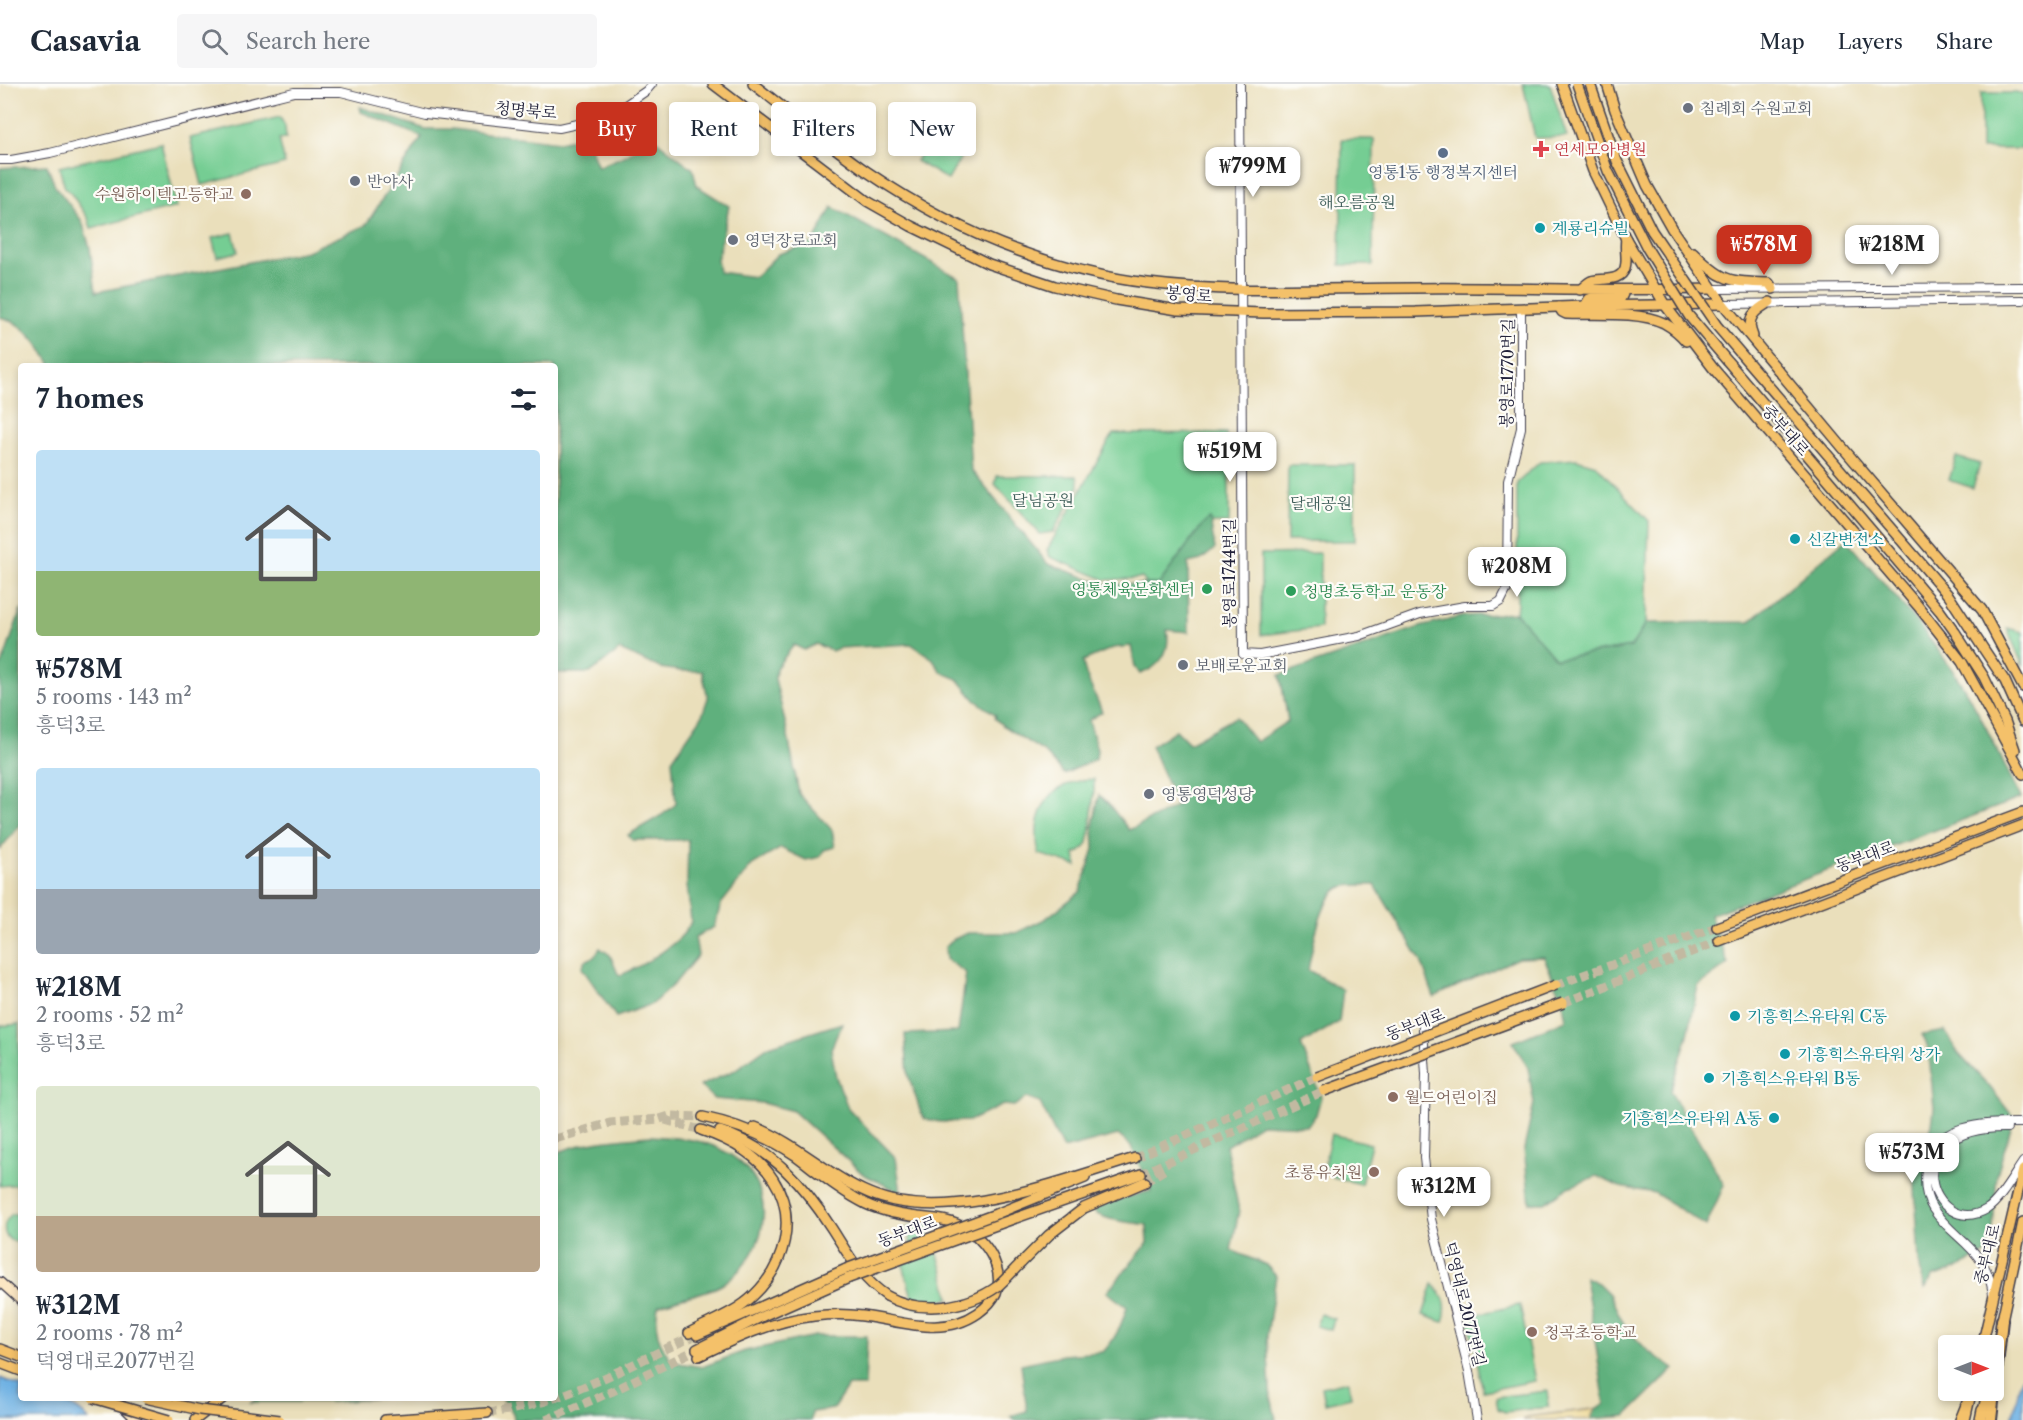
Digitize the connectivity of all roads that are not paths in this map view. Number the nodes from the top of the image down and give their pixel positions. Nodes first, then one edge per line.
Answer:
1 (652, 84) edge
2 (713, 84) edge
3 (753, 84) edge
4 (1240, 84) edge
5 (1562, 84) edge
6 (1577, 84) edge
7 (1590, 84) edge
8 (1607, 84) edge
9 (0, 160) edge
10 (1673, 231) junction
11 (1626, 239) junction
12 (2023, 287) edge
13 (1240, 289) junction
14 (1713, 289) junction
15 (1773, 289) junction
16 (1580, 290) junction
17 (1621, 290) junction
18 (1655, 290) junction
19 (2023, 300) edge
20 (1770, 302) junction
21 (1723, 303) junction
22 (1665, 305) junction
23 (1585, 306) junction
24 (1559, 307) junction
25 (1521, 308) junction
26 (1241, 313) junction
27 (1755, 341) junction
28 (1713, 368) junction
29 (1243, 654) joint
30 (2023, 687) edge
31 (2023, 721) edge
32 (2023, 773) edge
33 (2023, 812) edge
34 (2023, 825) edge
35 (1717, 927) tunnel mouth
36 (1719, 941) tunnel mouth
37 (1556, 986) tunnel mouth
38 (1563, 1003) tunnel mouth
39 (1422, 1014) dead end
40 (1317, 1077) tunnel mouth
41 (1324, 1091) tunnel mouth
42 (703, 1122) junction
43 (2023, 1123) edge
44 (2005, 1125) junction
45 (2023, 1128) edge
46 (2023, 1162) edge
47 (2023, 1170) edge
48 (997, 1219) junction
49 (2023, 1222) edge
50 (850, 1271) junction
51 (0, 1282) edge
52 (1993, 1295) junction
53 (18, 1298) edge
54 (2002, 1320) junction
55 (1984, 1335) edge
56 (1999, 1335) edge
57 (0, 1349) edge
58 (18, 1356) edge
59 (0, 1363) edge
60 (18, 1370) edge
61 (104, 1401) edge
62 (117, 1401) edge
63 (159, 1401) edge
64 (219, 1401) edge
65 (1969, 1401) edge
66 (1985, 1401) edge
67 (487, 1413) tunnel mouth
68 (1981, 1417) edge
69 (137, 1420) edge
70 (170, 1420) edge
71 (195, 1420) edge
72 (280, 1420) edge
73 (385, 1420) edge
74 (1477, 1420) edge
75 (1963, 1420) edge
76 (1991, 1420) edge

1 - 9 street, 청명북로
2 - 26 main road, 봉영로
3 - 13 main road, 봉영로
4 - 13 street, 봉영로1744번길
5 - 11 main road, 중부대로
6 - 32 main road, 중부대로, bridge
7 - 31 main road, bridge
8 - 10 main road, 중부대로
10 - 14 main road, 중부대로
10 - 15 main road
11 - 16 main road
11 - 18 main road, 중부대로
12 - 15 street
13 - 16 main road, 봉영로
13 - 26 street, 봉영로1744번길
14 - 15 street
14 - 18 main road, 봉영로
14 - 21 main road, 중부대로
16 - 17 main road, 봉영로
17 - 18 main road, 봉영로
17 - 23 main road
18 - 22 main road, 중부대로
19 - 20 street
20 - 21 street
20 - 27 main road
21 - 22 main road, 봉영로
21 - 27 main road, 중부대로
22 - 23 main road, 봉영로
22 - 28 main road, 중부대로
23 - 24 main road, 봉영로
24 - 25 main road, 봉영로
24 - 28 main road
25 - 26 main road, 봉영로
25 - 29 street, 봉영로1770번길
26 - 29 street, 봉영로1744번길
27 - 30 main road, 중부대로
28 - 32 main road, 중부대로
33 - 35 main road, 동부대로
34 - 36 main road, 동부대로
37 - 40 main road, 동부대로, bridge
38 - 41 main road, 동부대로, bridge
39 - 74 street, 덕영대로2077번길
42 - 48 main road, 동부대로
42 - 50 main road
42 - 50 main road, 동부대로
42 - 50 main road, 동부대로, bridge
43 - 44 street
44 - 45 street
44 - 46 street
44 - 52 street
47 - 52 main road, 중부대로
48 - 50 main road, 동부대로, bridge
48 - 50 main road, 동부대로, bridge
49 - 54 main road, 중부대로
51 - 53 main road
52 - 55 main road, 중부대로
54 - 56 main road, 중부대로
54 - 76 highway
57 - 58 main road
59 - 60 main road
61 - 70 main road, bridge
62 - 69 main road
63 - 72 main road, bridge
64 - 71 main road
65 - 75 main road
66 - 68 main road
67 - 73 main road

